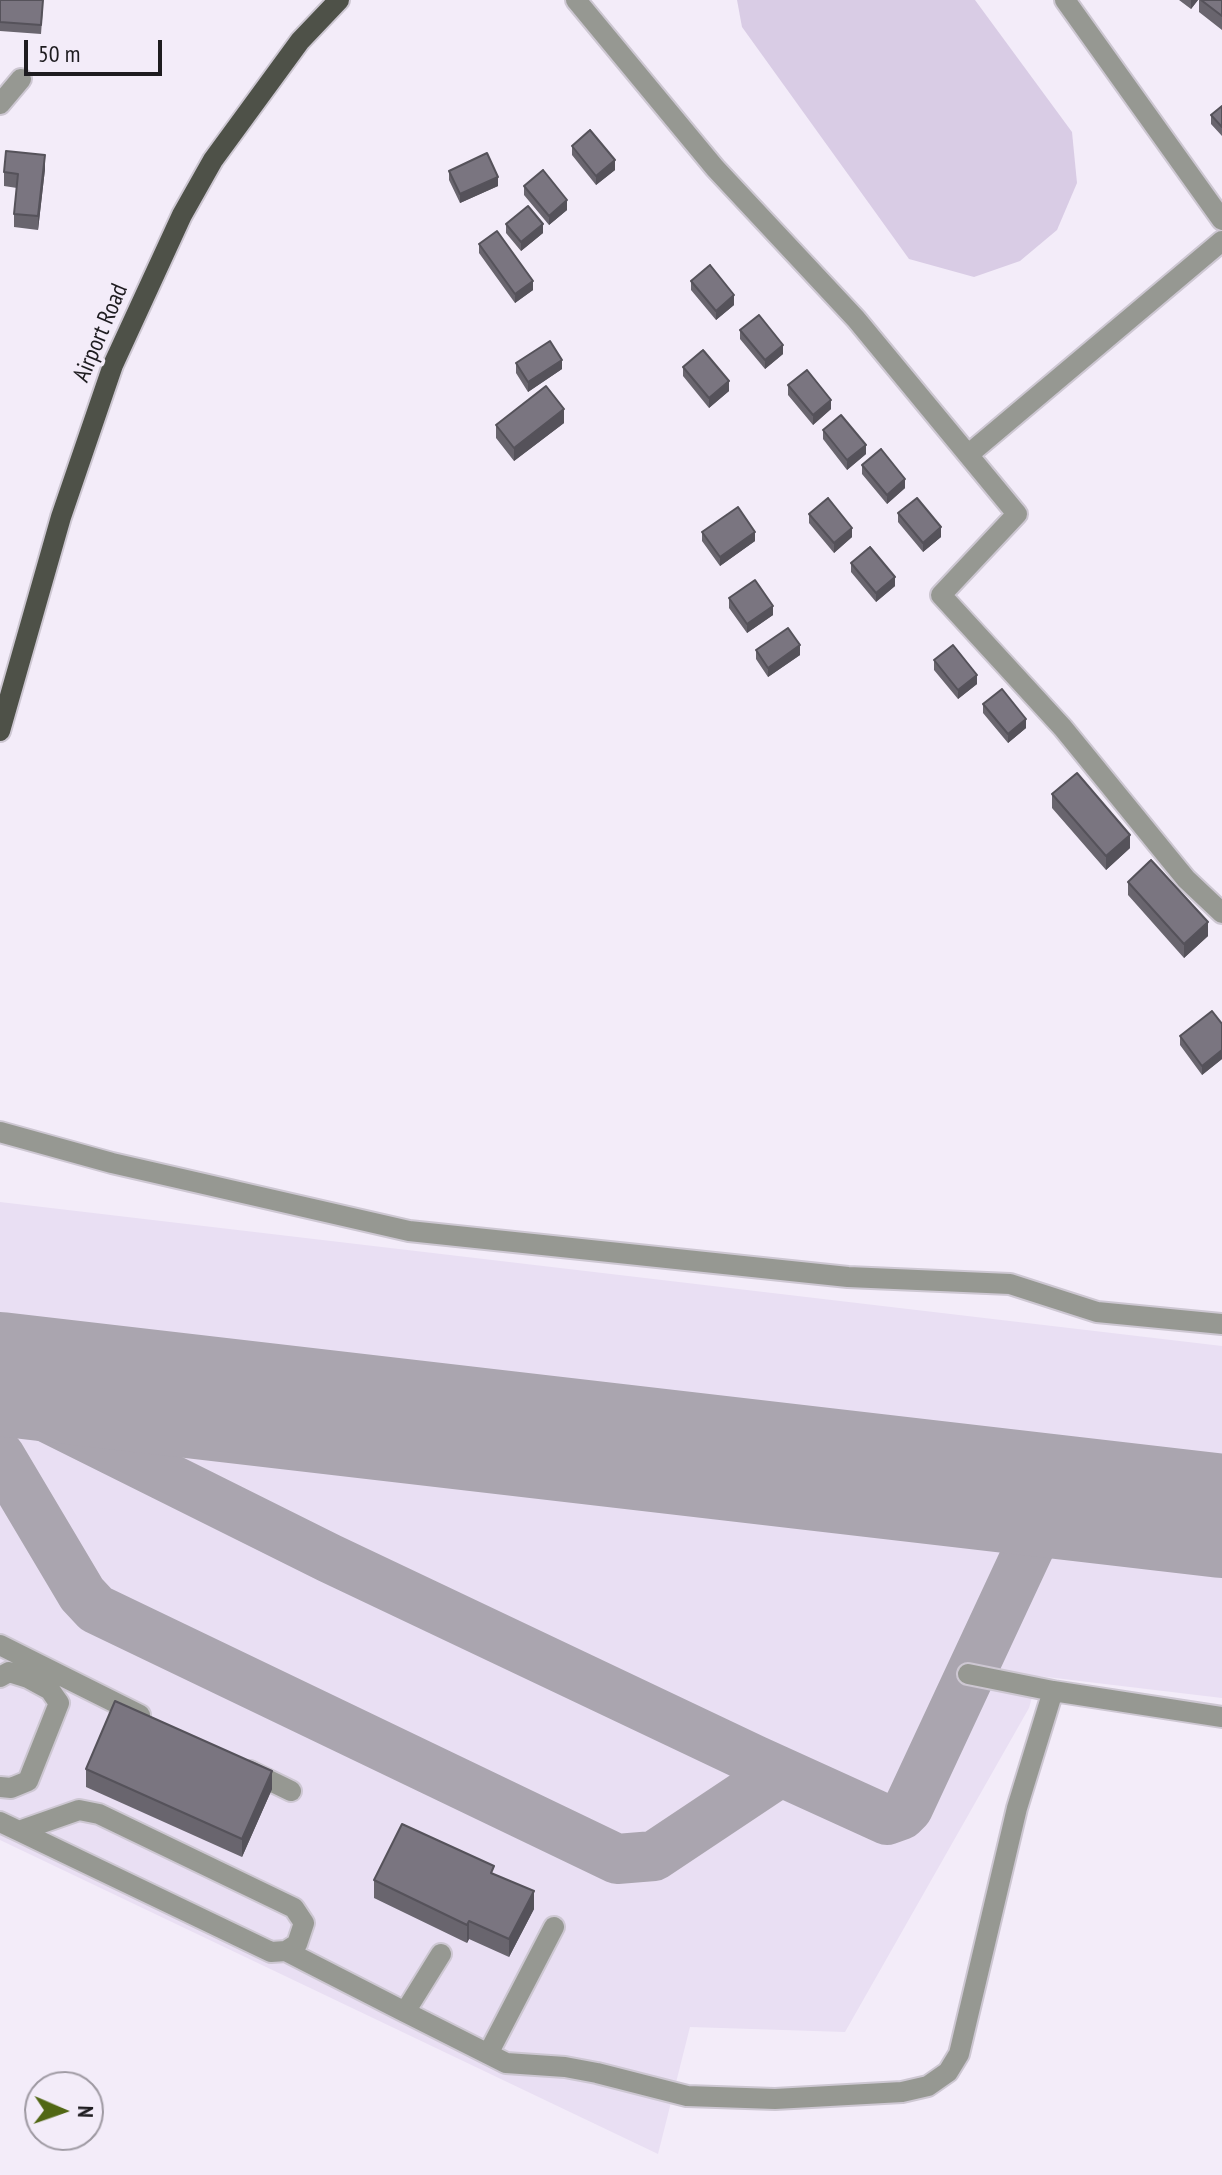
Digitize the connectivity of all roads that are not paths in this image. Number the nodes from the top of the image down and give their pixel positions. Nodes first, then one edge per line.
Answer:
1 (339, 0) edge
2 (576, 0) edge
3 (1065, 0) edge
4 (21, 79) dead end
5 (0, 104) edge
6 (1222, 220) edge
7 (1222, 241) edge
8 (969, 454) junction
9 (0, 731) edge
10 (1222, 913) edge
11 (0, 1132) edge
12 (1222, 1324) edge
13 (0, 1645) edge
14 (968, 1674) dead end
15 (0, 1677) edge
16 (1053, 1691) junction
17 (1222, 1717) edge
18 (152, 1722) edge
19 (236, 1763) edge
20 (0, 1787) edge
21 (291, 1791) dead end
22 (0, 1822) edge
23 (19, 1831) junction
24 (554, 1927) dead end
25 (286, 1951) junction
26 (441, 1954) dead end
27 (405, 2012) junction
28 (488, 2054) junction

1 - 9 main road, Airport Road
2 - 8 lane
3 - 6 lane
4 - 5 lane
7 - 8 lane
8 - 10 lane
11 - 12 lane
13 - 18 lane
14 - 16 lane
15 - 20 lane
16 - 17 lane
16 - 28 lane
19 - 21 lane
22 - 23 lane
23 - 25 lane
23 - 25 lane
24 - 28 lane
25 - 27 lane
26 - 27 lane
27 - 28 lane

